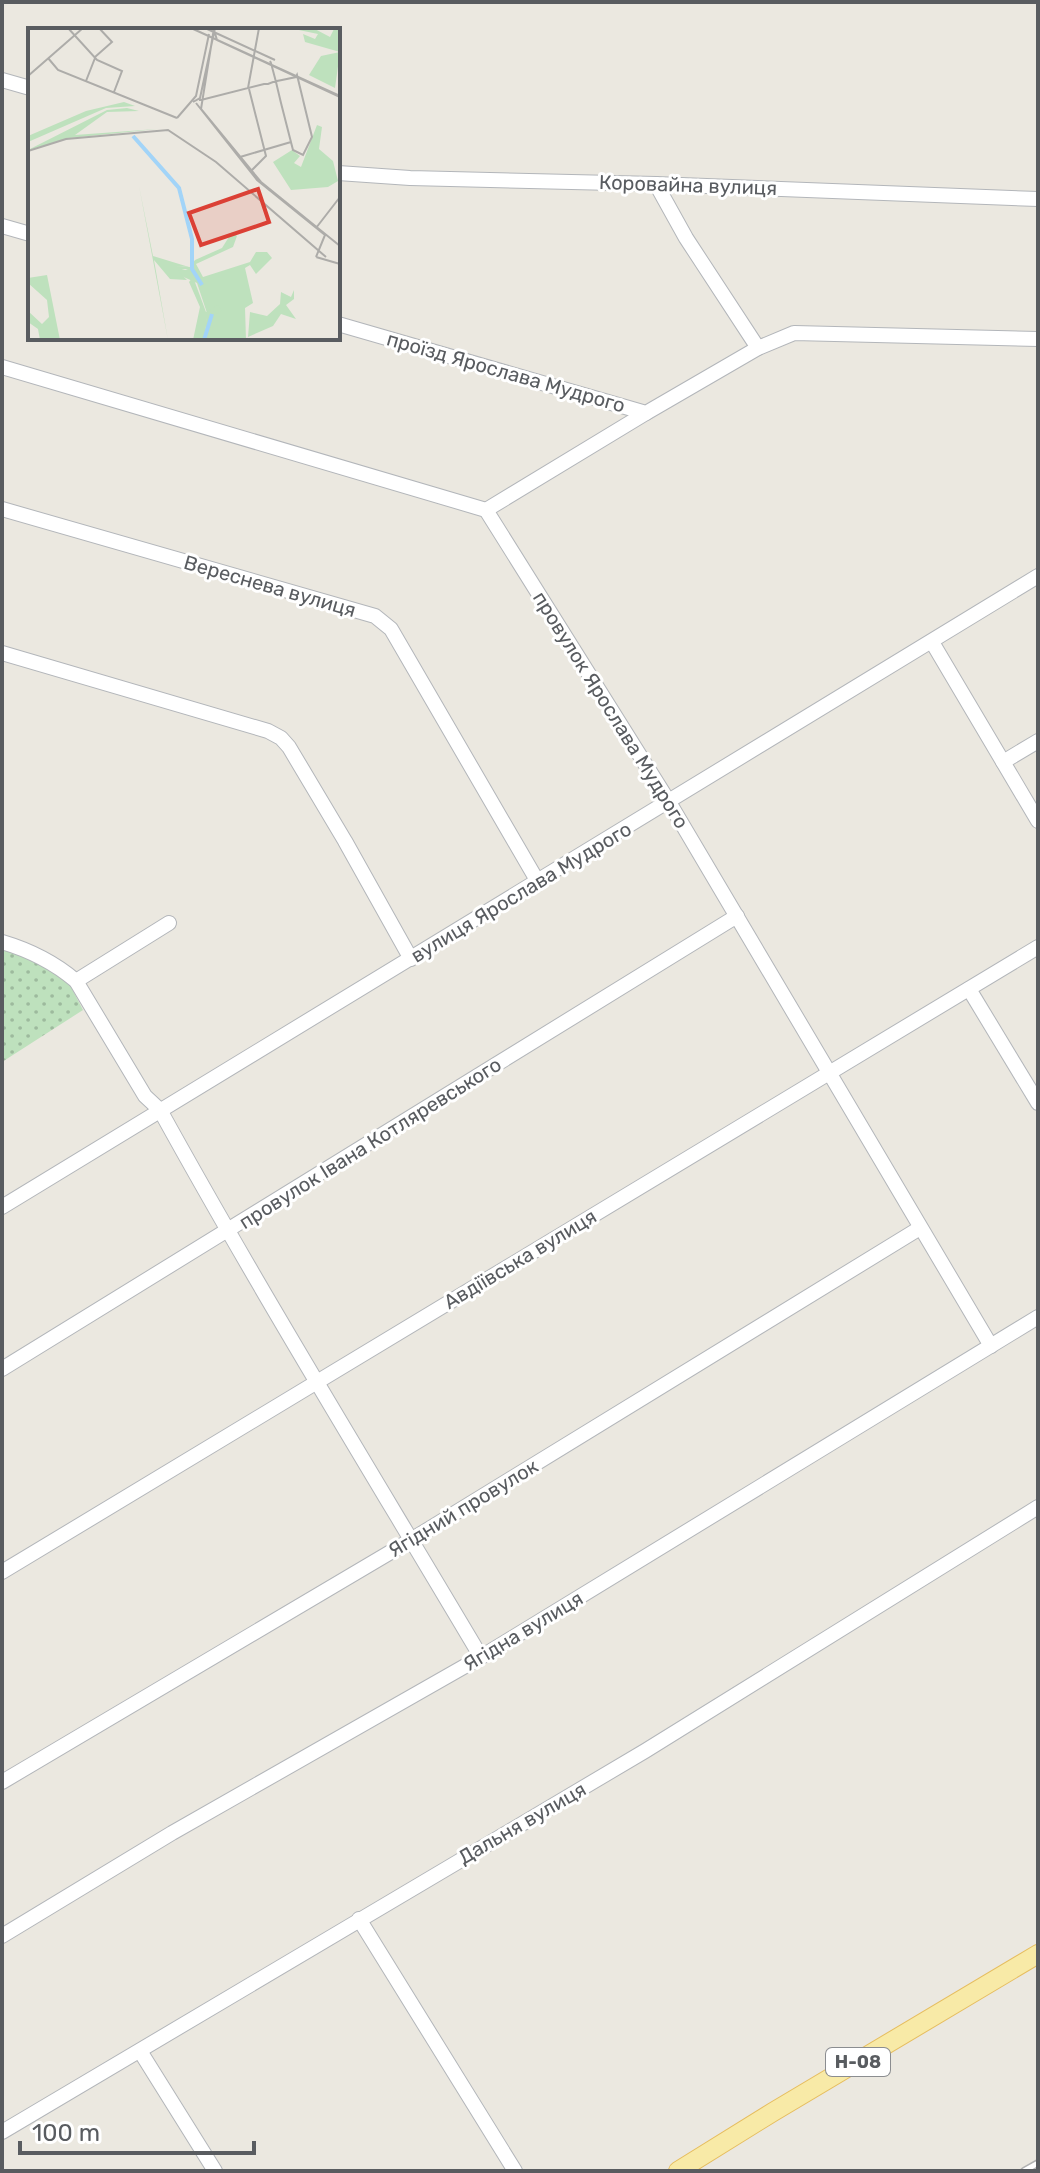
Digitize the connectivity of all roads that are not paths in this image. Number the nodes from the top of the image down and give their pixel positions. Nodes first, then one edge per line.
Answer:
1 (2, 80) edge
2 (28, 87) edge
3 (340, 173) edge
4 (656, 184) junction
5 (1038, 199) edge
6 (2, 226) edge
7 (28, 233) edge
8 (340, 325) edge
9 (1038, 339) edge
10 (758, 348) junction
11 (2, 367) edge
12 (646, 413) junction
13 (2, 509) edge
14 (486, 510) junction
15 (1038, 576) edge
16 (932, 642) junction
17 (2, 653) edge
18 (1038, 741) edge
19 (1003, 762) junction
20 (669, 802) junction
21 (1038, 821) edge
22 (538, 882) junction
23 (737, 916) junction
24 (169, 923) dead end
25 (2, 942) edge
26 (1038, 947) edge
27 (411, 959) junction
28 (76, 981) junction
29 (969, 989) junction
30 (830, 1074) junction
31 (1038, 1103) edge
32 (160, 1110) junction
33 (2, 1207) edge
34 (920, 1228) junction
35 (227, 1232) junction
36 (1038, 1317) edge
37 (991, 1346) junction
38 (2, 1369) edge
39 (315, 1382) junction
40 (1038, 1507) edge
41 (411, 1540) junction
42 (2, 1572) edge
43 (481, 1657) junction
44 (2, 1782) edge
45 (359, 1919) junction
46 (2, 1936) edge
47 (1038, 1954) edge
48 (140, 2051) junction
49 (2, 2132) edge
50 (215, 2171) edge
51 (515, 2171) edge
52 (678, 2171) edge

1 - 2 street
3 - 4 street, Коровайна вулиця
4 - 5 street, Коровайна вулиця
4 - 10 street
6 - 7 street
8 - 12 street, проїзд Ярослава Мудрого
9 - 10 street, проїзд Ярослава Мудрого
10 - 12 street, проїзд Ярослава Мудрого
11 - 14 street
12 - 14 street
13 - 22 street, Вереснева вулиця
14 - 20 street, провулок Ярослава Мудрого
15 - 16 street, вулиця Ярослава Мудрого
16 - 19 street
16 - 20 street, вулиця Ярослава Мудрого
17 - 27 street
18 - 19 street
19 - 21 street
20 - 22 street, вулиця Ярослава Мудрого
20 - 23 street, провулок Ярослава Мудрого
22 - 27 street, вулиця Ярослава Мудрого
23 - 30 street, провулок Ярослава Мудрого
23 - 35 street, провулок Івана Котляревського
24 - 28 street
25 - 28 street
26 - 29 street, Авдіївська вулиця
27 - 32 street, вулиця Ярослава Мудрого
28 - 32 street
29 - 30 street, Авдіївська вулиця
29 - 31 street
30 - 34 street, провулок Ярослава Мудрого
30 - 39 street, Авдіївська вулиця
32 - 33 street, вулиця Ярослава Мудрого
32 - 35 street
34 - 37 street, провулок Ярослава Мудрого
34 - 41 street, Ягідний провулок
35 - 38 street, провулок Івана Котляревського
35 - 39 street
36 - 37 street, Ягідна вулиця
37 - 43 street, Ягідна вулиця
39 - 41 street
39 - 42 street, Авдіївська вулиця
40 - 45 street, Дальня вулиця
41 - 43 street
41 - 44 street, Ягідний провулок
43 - 46 street, Ягідна вулиця
45 - 48 street, Дальня вулиця
45 - 51 street
47 - 52 main road, Н-08
48 - 49 street, Дальня вулиця
48 - 50 street

